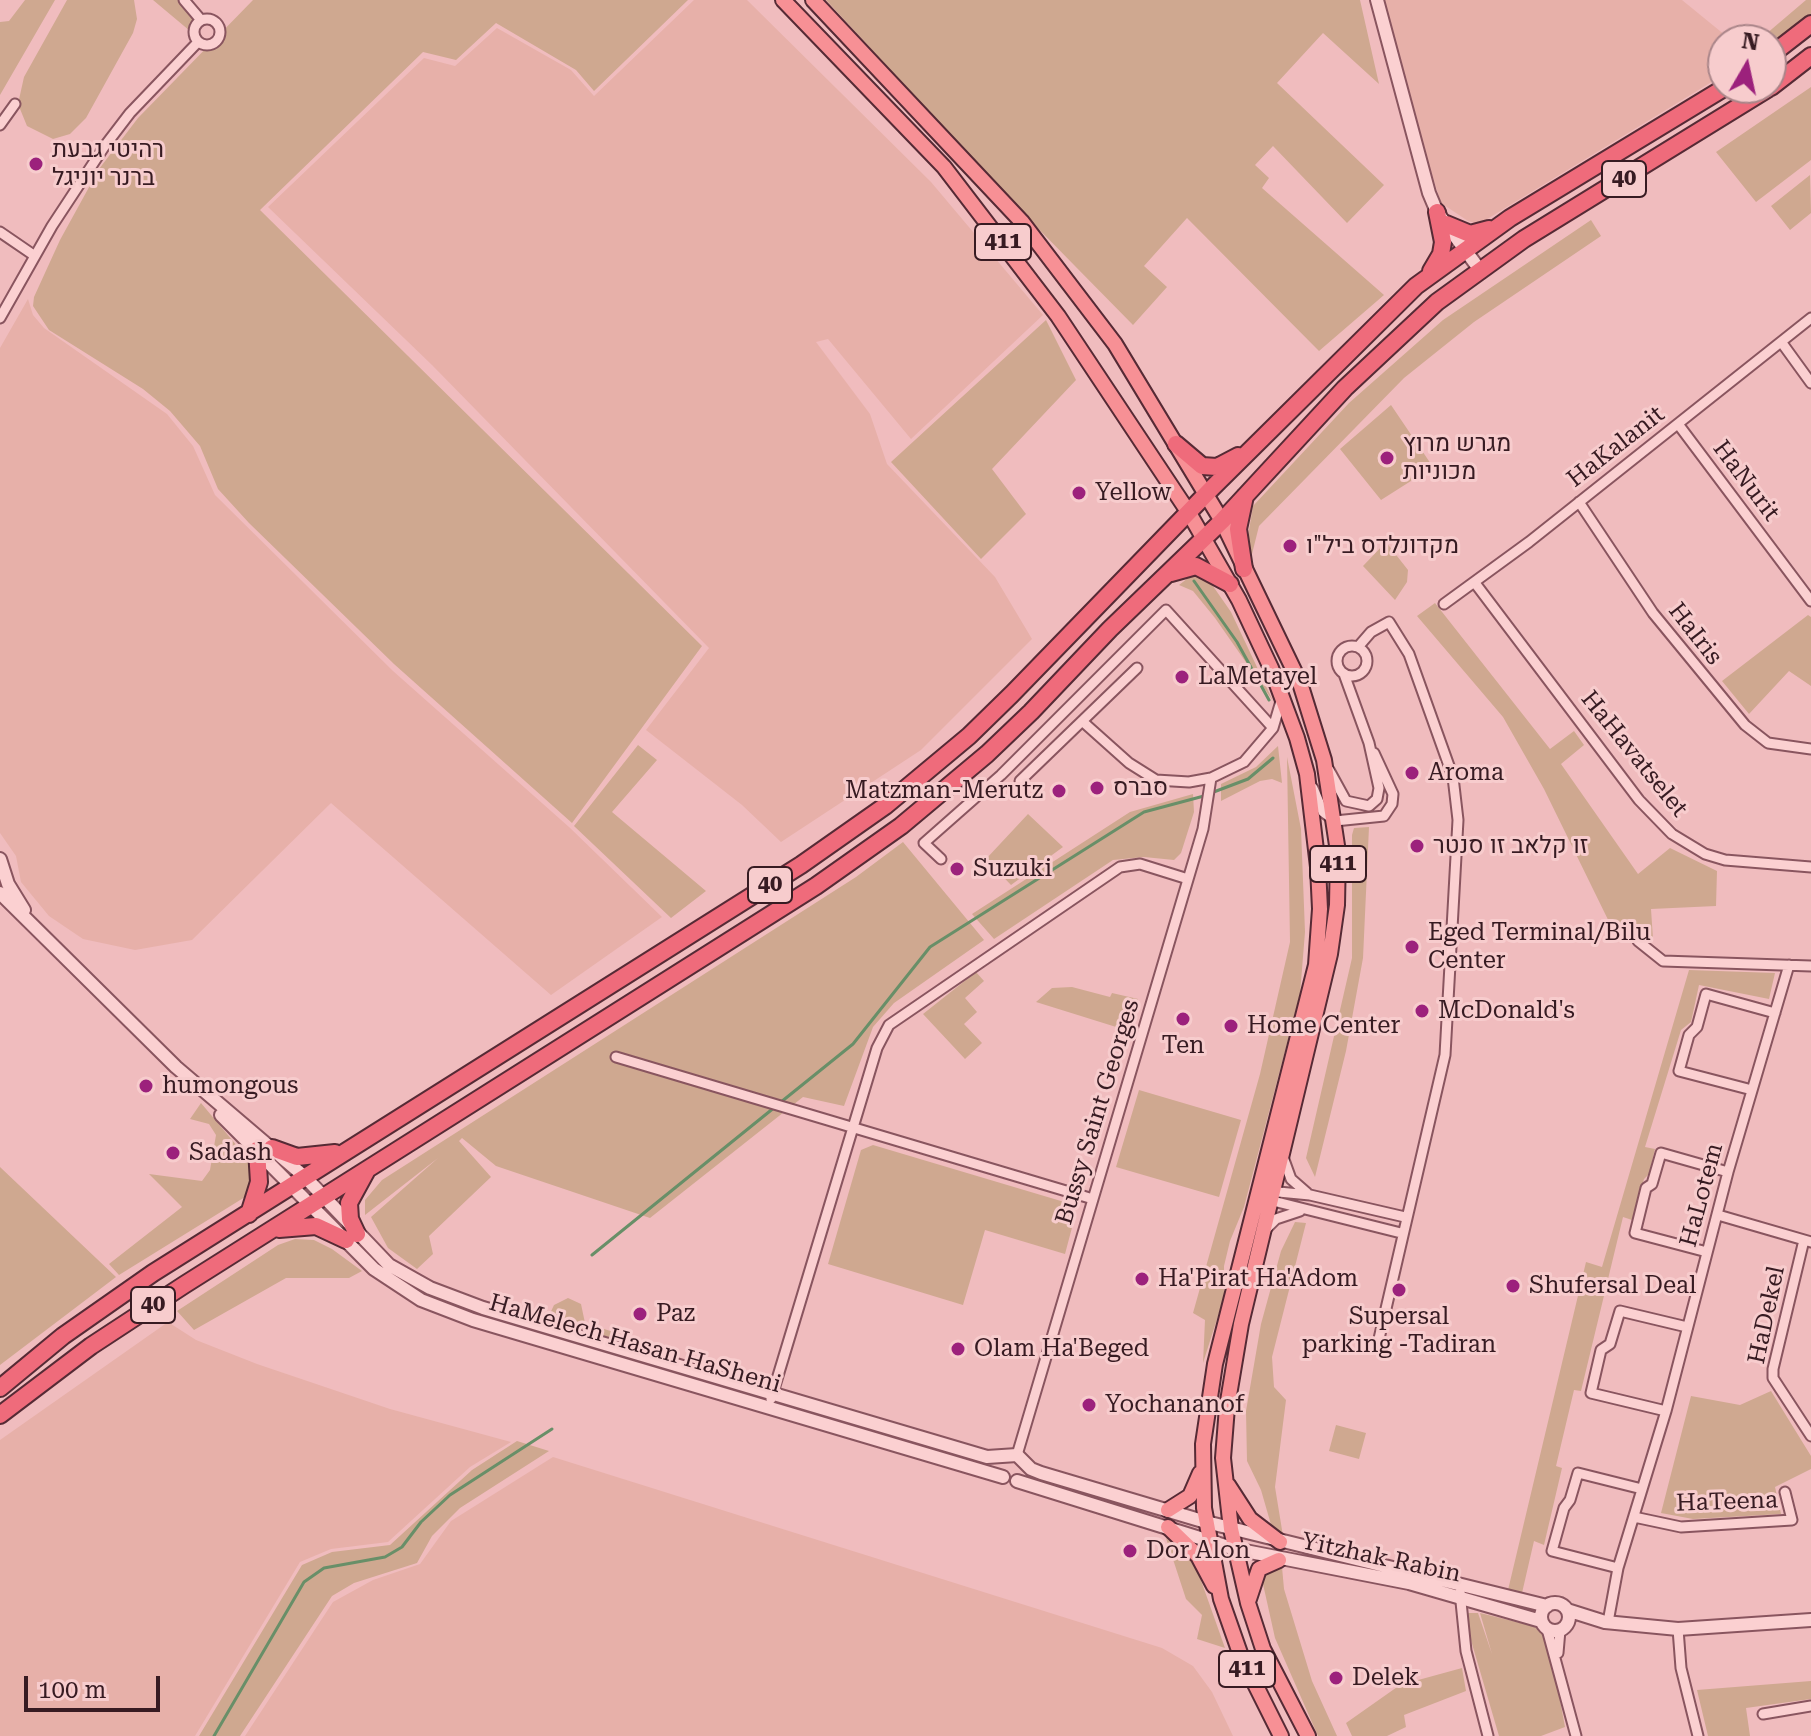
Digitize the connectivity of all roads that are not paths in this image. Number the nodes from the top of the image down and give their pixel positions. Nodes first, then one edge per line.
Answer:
1 (184, 0) edge
2 (783, 0) edge
3 (813, 0) edge
4 (1377, 0) edge
5 (201, 20) junction
6 (1811, 24) edge
7 (198, 42) junction
8 (1787, 43) edge
9 (1811, 56) edge
10 (1787, 74) edge
11 (1707, 98) edge
12 (15, 104) dead end
13 (1743, 104) edge
14 (0, 125) edge
15 (1442, 218) junction
16 (1502, 223) junction
17 (0, 232) edge
18 (1463, 250) junction
19 (35, 256) junction
20 (1480, 270) junction
21 (1427, 277) junction
22 (0, 318) edge
23 (1811, 318) edge
24 (1782, 343) junction
25 (1811, 383) edge
26 (1678, 424) junction
27 (1176, 444) junction
28 (1253, 448) junction
29 (1246, 492) junction
30 (1206, 495) junction
31 (1579, 502) junction
32 (1189, 513) junction
33 (1222, 521) junction
34 (1203, 539) junction
35 (1244, 569) junction
36 (1162, 578) junction
37 (1475, 583) junction
38 (1230, 584) junction
39 (1811, 601) edge
40 (1444, 604) dead end
41 (1358, 647) junction
42 (1137, 668) dead end
43 (1344, 674) junction
44 (1359, 674) junction
45 (1282, 696) junction
46 (1356, 705) junction
47 (1082, 721) junction
48 (1273, 728) junction
49 (1369, 743) junction
50 (1811, 749) edge
51 (1324, 760) junction
52 (1307, 774) junction
53 (1211, 780) junction
54 (1020, 781) dead end
55 (1335, 821) junction
56 (941, 859) dead end
57 (0, 861) edge
58 (1811, 867) edge
59 (1188, 879) junction
60 (0, 893) edge
61 (45, 938) junction
62 (1638, 941) dead end
63 (1789, 965) junction
64 (1811, 966) edge
65 (1775, 1013) junction
66 (616, 1057) dead end
67 (1752, 1090) junction
68 (854, 1128) junction
69 (355, 1145) junction
70 (265, 1149) junction
71 (1283, 1154) junction
72 (371, 1165) junction
73 (1728, 1172) junction
74 (300, 1181) junction
75 (1267, 1195) junction
76 (1310, 1195) junction
77 (317, 1199) junction
78 (1093, 1199) junction
79 (1304, 1211) junction
80 (249, 1214) junction
81 (1718, 1215) junction
82 (1405, 1217) junction
83 (1401, 1233) junction
84 (263, 1235) junction
85 (352, 1237) junction
86 (1261, 1237) junction
87 (1807, 1241) edge
88 (1707, 1252) junction
89 (1687, 1327) junction
90 (1378, 1343) dead end
91 (0, 1388) edge
92 (773, 1392) junction
93 (769, 1406) junction
94 (1666, 1411) junction
95 (0, 1415) edge
96 (1811, 1436) edge
97 (1010, 1457) junction
98 (1027, 1466) junction
99 (1203, 1466) junction
100 (1003, 1477) junction
101 (1224, 1478) junction
102 (1017, 1481) junction
103 (1642, 1489) junction
104 (1785, 1492) dead end
105 (1168, 1510) junction
106 (1634, 1517) junction
107 (1206, 1522) junction
108 (1168, 1527) junction
109 (1231, 1529) junction
110 (1211, 1541) junction
111 (1280, 1542) junction
112 (1235, 1549) junction
113 (1279, 1560) junction
114 (1618, 1568) junction
115 (1460, 1591) junction
116 (1221, 1599) junction
117 (1248, 1603) junction
118 (1547, 1606) junction
119 (1811, 1620) edge
120 (1565, 1621) junction
121 (1607, 1622) junction
122 (1544, 1625) junction
123 (1678, 1629) junction
124 (1557, 1661) junction
125 (1811, 1706) edge
126 (1763, 1714) dead end
127 (1281, 1736) edge
128 (1308, 1736) edge
129 (1488, 1736) edge
130 (1576, 1736) edge
131 (1698, 1736) edge

1 - 5 street
2 - 32 main road, 411
3 - 27 main road, 411
4 - 15 street
5 - 7 street
5 - 7 street
6 - 8 highway
7 - 19 street
9 - 10 highway, 40
11 - 16 highway, 40
12 - 14 street
13 - 20 highway, 40
15 - 16 highway
15 - 18 street
15 - 21 highway
16 - 18 highway, 40
17 - 19 street
18 - 20 street
18 - 21 highway, 40
19 - 22 street
20 - 29 highway, 40
21 - 28 highway, 40
23 - 24 street, HaKalanit
24 - 25 street
24 - 26 street, HaKalanit
26 - 31 street, HaKalanit
26 - 39 street, HaNurit
27 - 28 highway
27 - 30 main road, 411
28 - 30 highway, 40
29 - 33 highway, 40
29 - 35 highway
30 - 32 highway, 40
30 - 33 main road, 411
31 - 37 street, HaKalanit
31 - 50 street, HaIris
32 - 34 main road, 411
32 - 69 highway, 40
33 - 34 highway, 40
33 - 35 main road, 411
34 - 36 highway, 40
34 - 38 main road, 411
35 - 51 main road, 411
36 - 38 highway
36 - 72 highway, 40
37 - 40 street, HaKalanit
37 - 58 street, HaHavatselet
38 - 45 main road, 411
41 - 43 street
41 - 44 street
41 - 82 street
42 - 47 street
43 - 44 street
43 - 46 street
44 - 46 street
45 - 48 street
45 - 52 main road, 411
46 - 49 street
47 - 53 street
47 - 54 street
48 - 53 street
48 - 56 street
49 - 51 street
49 - 55 street
51 - 55 main road, 411
52 - 55 street
52 - 75 main road, 411
53 - 59 street, Bussy Saint Georges
55 - 71 main road, 411
57 - 61 street
59 - 68 street
59 - 78 street, Bussy Saint Georges
60 - 61 street
61 - 70 street, HaMelech Hasan HaSheni
62 - 63 street
63 - 64 street
63 - 65 street, HaLotem
65 - 67 street, HaLotem
65 - 67 street
66 - 68 street
67 - 73 street, HaLotem
68 - 78 street
68 - 92 street
69 - 70 highway
69 - 74 highway, 40
70 - 74 street, HaMelech Hasan HaSheni
70 - 80 highway
71 - 75 main road, 411
71 - 76 street
72 - 77 highway, 40
72 - 85 highway
73 - 81 street, HaLotem
73 - 88 street
74 - 77 street, HaMelech Hasan HaSheni
74 - 80 highway, 40
75 - 76 street
75 - 79 street
75 - 86 main road, 411
75 - 99 main road, 411
76 - 82 street
77 - 84 highway, 40
77 - 85 street, HaMelech Hasan HaSheni
78 - 97 street, Bussy Saint Georges
79 - 83 street
79 - 86 street
80 - 91 highway, 40
81 - 87 street
81 - 88 street, HaLotem
82 - 83 street
83 - 90 street
84 - 85 highway
84 - 95 highway, 40
85 - 92 street, HaMelech Hasan HaSheni
85 - 93 street, HaMelech Hasan HaSheni
86 - 101 main road, 411
87 - 96 street, HaDekel
88 - 89 street, HaLotem
89 - 94 street, HaLotem
89 - 94 street
92 - 93 street
92 - 97 street, HaMelech Hasan HaSheni
93 - 100 street, HaMelech Hasan HaSheni
94 - 103 street, HaLotem
97 - 98 street
97 - 100 street
98 - 102 street
98 - 105 street
99 - 105 main road
99 - 107 main road, 411
100 - 102 street
101 - 109 main road, 411
101 - 111 main road
102 - 108 street
103 - 106 street, HaLotem
103 - 114 street
104 - 106 street, HaTeena
105 - 107 street
106 - 114 street, HaLotem
107 - 109 street
107 - 110 main road, 411
108 - 110 street
108 - 116 main road
109 - 111 street, Yitzhak Rabin
109 - 112 main road, 411
110 - 112 street, Yitzhak Rabin
110 - 116 main road, 411
111 - 115 street, Yitzhak Rabin
112 - 113 street, Yitzhak Rabin
112 - 117 main road, 411
113 - 115 street, Yitzhak Rabin
113 - 117 main road
114 - 121 street, HaLotem
115 - 118 street, Yitzhak Rabin
115 - 122 street, Yitzhak Rabin
115 - 129 street
116 - 127 main road, 411
117 - 128 main road, 411
118 - 120 street, Yitzhak Rabin
118 - 122 street
119 - 123 street
120 - 121 street
120 - 122 street, Yitzhak Rabin
120 - 124 street
121 - 123 street
122 - 124 street
123 - 131 street
124 - 130 street
125 - 126 street

